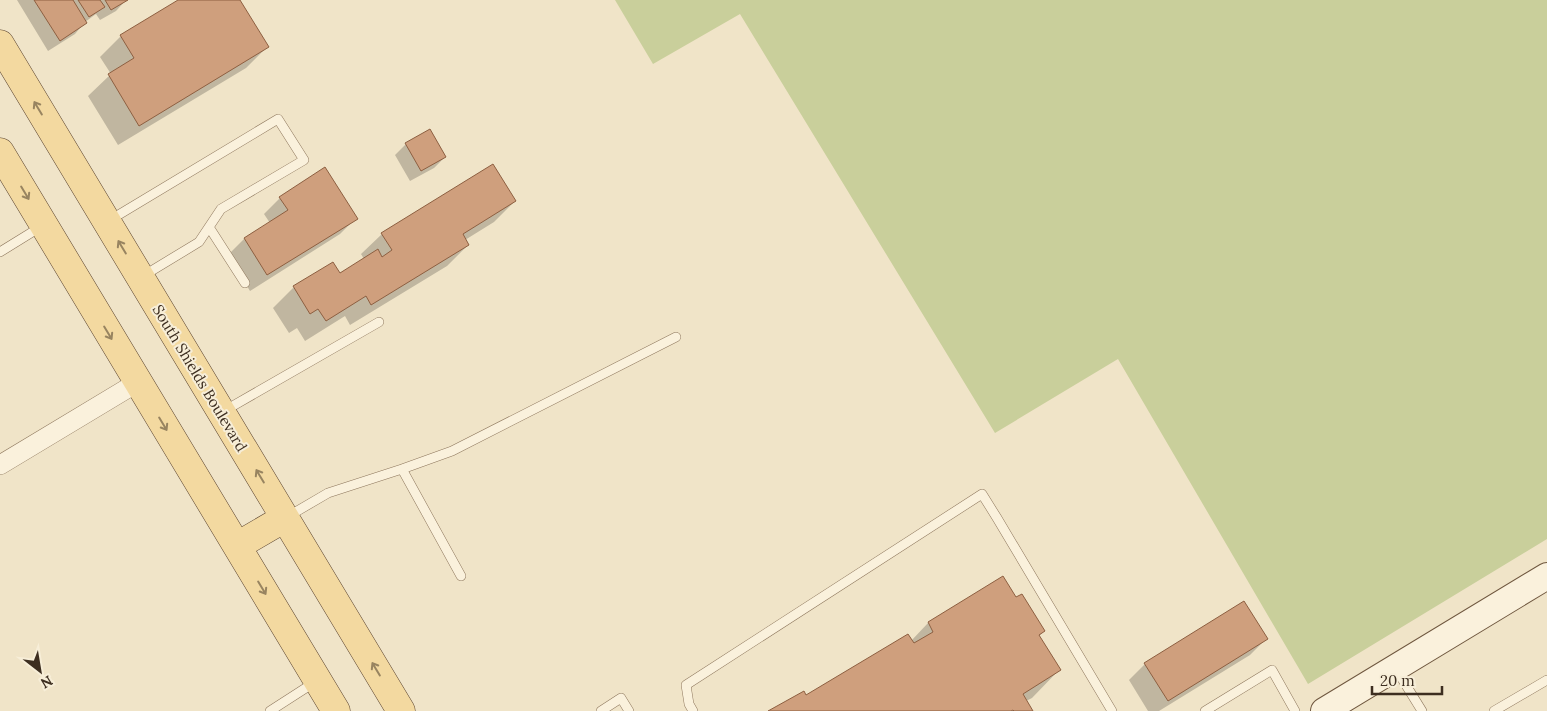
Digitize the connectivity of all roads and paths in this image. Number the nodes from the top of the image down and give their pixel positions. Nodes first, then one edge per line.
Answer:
1 (0, 44) edge
2 (0, 152) edge
3 (107, 222) junction
4 (44, 225) junction
5 (209, 227) junction
6 (0, 252) edge
7 (140, 277) junction
8 (245, 283) dead end
9 (379, 322) dead end
10 (676, 337) dead end
11 (138, 382) junction
12 (221, 412) junction
13 (0, 465) edge
14 (402, 468) junction
15 (285, 518) junction
16 (237, 546) junction
17 (461, 576) dead end
18 (1547, 576) edge
19 (1396, 668) junction
20 (317, 680) junction
21 (1547, 680) edge
22 (270, 711) edge
23 (336, 711) edge
24 (401, 711) edge
25 (601, 711) edge
26 (629, 711) edge
27 (693, 711) edge
28 (1112, 711) edge
29 (1205, 711) edge
30 (1295, 711) edge
31 (1324, 711) edge
32 (1422, 711) edge
33 (1494, 711) edge

3 -> 1 main road, South Shields Boulevard
2 -> 4 main road
3 - 5 lane
7 -> 3 main road, South Shields Boulevard
4 - 6 lane
4 -> 11 main road
5 - 7 lane
5 - 8 lane
7 - 12 main road, South Shields Boulevard
9 - 12 lane
10 - 14 lane
11 - 13 street
11 -> 16 main road
15 -> 12 main road, South Shields Boulevard
14 - 15 lane
14 - 17 lane
15 - 16 main road
24 -> 15 main road, South Shields Boulevard
16 -> 20 main road
18 - 19 main road
19 - 31 main road
19 - 32 lane
20 - 22 lane
20 - 23 main road
21 - 33 lane
25 - 26 lane
27 - 28 lane
29 - 30 lane

